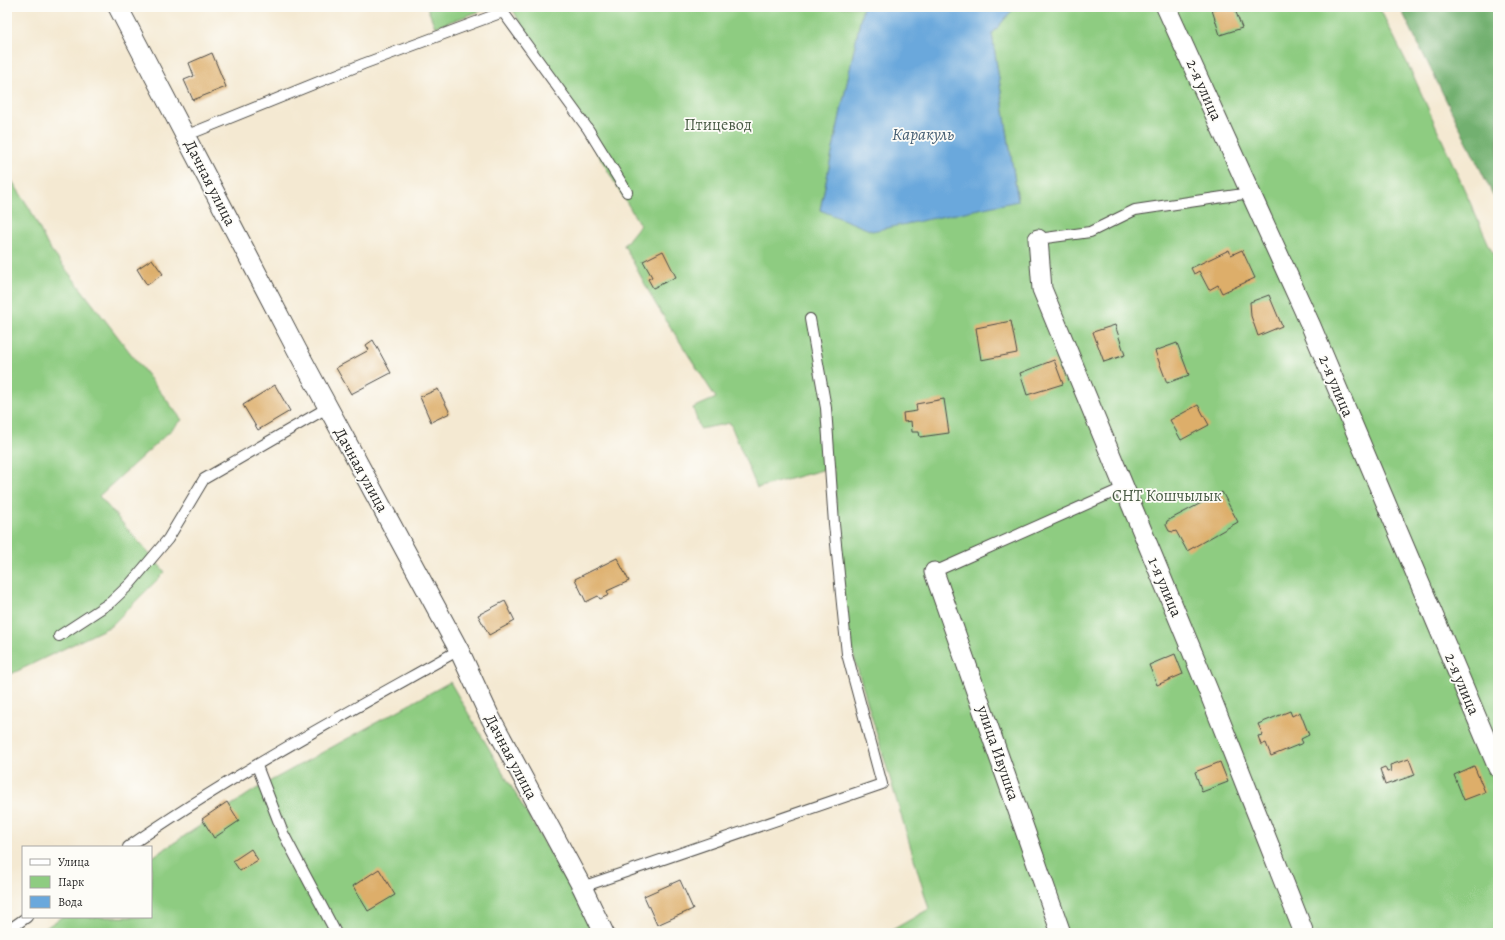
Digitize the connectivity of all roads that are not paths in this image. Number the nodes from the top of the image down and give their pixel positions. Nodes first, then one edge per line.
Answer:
1 (118, 7) edge
2 (1166, 7) edge
3 (185, 136) junction
4 (627, 192) dead end
5 (1250, 193) junction
6 (1038, 239) joint
7 (810, 319) dead end
8 (327, 408) junction
9 (1123, 488) junction
10 (934, 572) joint
11 (59, 636) dead end
12 (459, 650) junction
13 (257, 766) junction
14 (1498, 768) edge
15 (129, 846) edge
16 (582, 887) junction
17 (26, 918) edge
18 (7, 931) edge
19 (336, 933) edge
20 (604, 933) edge
21 (1061, 933) edge
22 (1304, 933) edge

1 - 3 street, Дачная улица
2 - 5 street, 2-я улица
3 - 4 lane
3 - 8 street, Дачная улица
5 - 6 lane
5 - 14 street, 2-я улица
6 - 9 street, 1-я улица
7 - 16 lane
8 - 11 lane
8 - 12 street, Дачная улица
9 - 10 lane
9 - 22 street, 1-я улица
10 - 21 street, улица Ивушка
12 - 13 lane
12 - 16 street, Дачная улица
13 - 15 lane
13 - 19 lane
16 - 20 street, Дачная улица
17 - 18 lane

